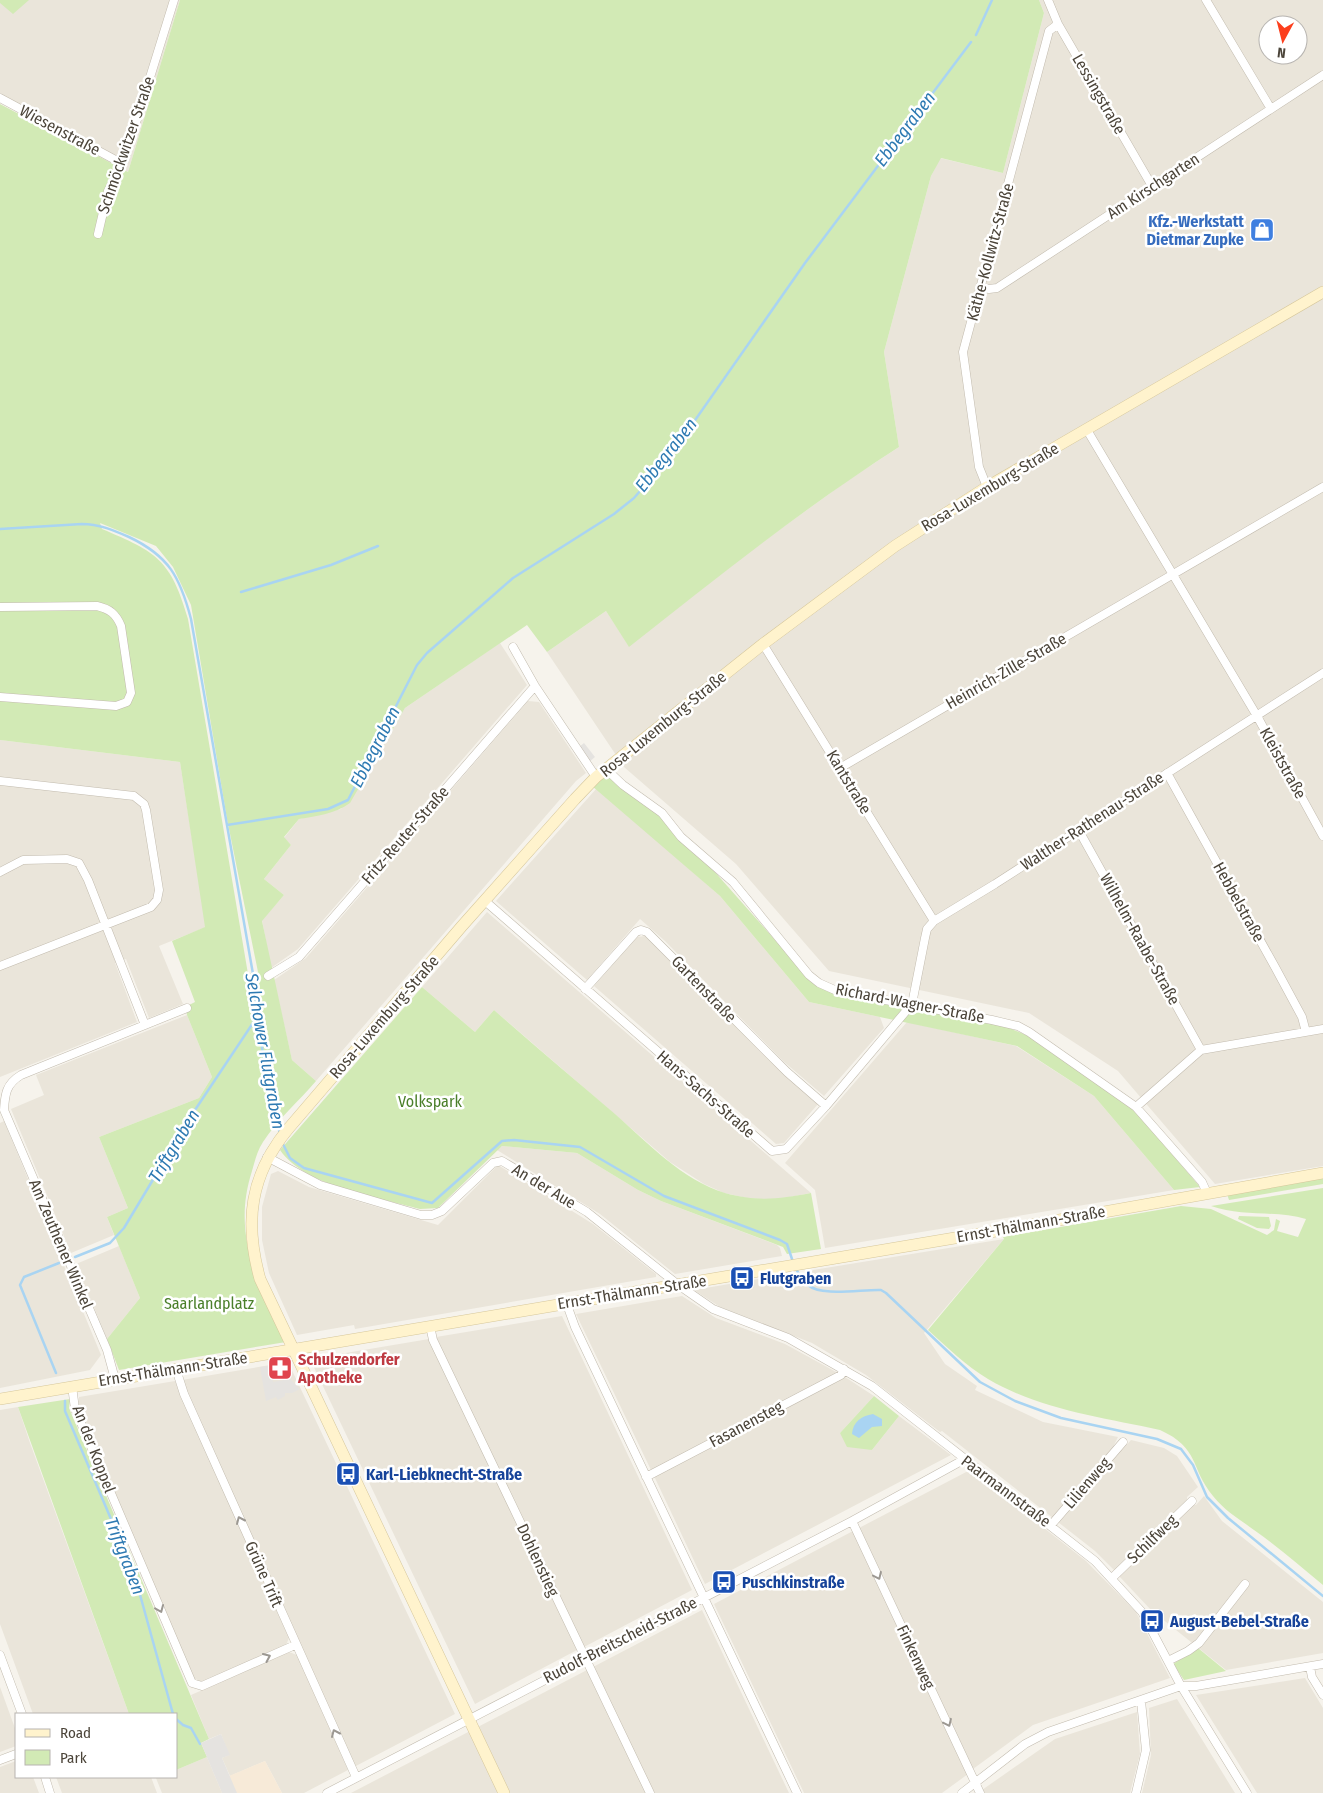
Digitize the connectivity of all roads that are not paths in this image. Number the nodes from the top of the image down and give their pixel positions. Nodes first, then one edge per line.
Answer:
1 (174, 0) edge
2 (1048, 0) edge
3 (1206, 0) edge
4 (1058, 24) junction
5 (1323, 75) edge
6 (0, 98) edge
7 (1271, 109) junction
8 (121, 163) junction
9 (1152, 186) junction
10 (98, 234) dead end
11 (980, 287) junction
12 (1323, 292) edge
13 (1087, 430) junction
14 (987, 487) junction
15 (1323, 487) edge
16 (1172, 575) junction
17 (0, 607) edge
18 (763, 644) junction
19 (513, 647) dead end
20 (1323, 673) edge
21 (535, 686) junction
22 (0, 698) edge
23 (1257, 716) junction
24 (840, 768) junction
25 (606, 770) junction
26 (1167, 773) junction
27 (596, 777) junction
28 (0, 781) edge
29 (1078, 829) junction
30 (1323, 836) edge
31 (0, 872) edge
32 (485, 901) junction
33 (934, 921) junction
34 (106, 924) junction
35 (0, 966) edge
36 (268, 976) dead end
37 (586, 989) junction
38 (912, 1004) junction
39 (187, 1008) dead end
40 (144, 1025) junction
41 (1323, 1029) edge
42 (1306, 1032) junction
43 (1201, 1050) junction
44 (826, 1106) junction
45 (1136, 1106) junction
46 (2, 1111) edge
47 (267, 1157) junction
48 (1323, 1173) edge
49 (1206, 1194) junction
50 (677, 1284) junction
51 (566, 1302) junction
52 (430, 1326) junction
53 (293, 1350) junction
54 (176, 1369) junction
55 (844, 1369) junction
56 (115, 1379) junction
57 (72, 1386) junction
58 (0, 1399) edge
59 (1123, 1442) dead end
60 (964, 1459) junction
61 (646, 1477) junction
62 (1192, 1501) dead end
63 (852, 1520) junction
64 (1051, 1525) junction
65 (1112, 1578) junction
66 (1245, 1584) dead end
67 (704, 1597) junction
68 (295, 1644) junction
69 (0, 1655) edge
70 (585, 1658) junction
71 (1168, 1661) junction
72 (1323, 1664) edge
73 (1310, 1667) junction
74 (1182, 1686) junction
75 (1323, 1695) edge
76 (1141, 1701) junction
77 (22, 1713) edge
78 (469, 1719) junction
79 (15, 1754) edge
80 (0, 1760) edge
81 (356, 1777) junction
82 (45, 1778) edge
83 (976, 1783) junction
84 (50, 1793) edge
85 (328, 1793) edge
86 (504, 1793) edge
87 (650, 1793) edge
88 (797, 1793) edge
89 (962, 1793) edge
90 (980, 1793) edge
91 (1136, 1793) edge
92 (1247, 1793) edge

1 - 8 street, Schmöckwitzer Straße
2 - 4 street, Lessingstraße
3 - 7 street
4 - 9 street, Lessingstraße
4 - 11 street, Käthe-Kollwitz-Straße
5 - 7 street, Am Kirschgarten
6 - 8 street, Wiesenstraße
7 - 9 street, Am Kirschgarten
8 - 10 street, Schmöckwitzer Straße
9 - 11 street, Am Kirschgarten
11 - 14 street, Käthe-Kollwitz-Straße
12 - 13 street, Rosa-Luxemburg-Straße
13 - 14 street, Rosa-Luxemburg-Straße
13 - 16 street
14 - 18 street, Rosa-Luxemburg-Straße
15 - 16 street, Heinrich-Zille-Straße
16 - 23 street
16 - 24 street, Heinrich-Zille-Straße
17 - 22 street
18 - 24 street, Kantstraße
18 - 25 street, Rosa-Luxemburg-Straße
19 - 21 street
20 - 23 street, Walther-Rathenau-Straße
21 - 27 street
21 - 36 street, Fritz-Reuter-Straße
23 - 26 street, Walther-Rathenau-Straße
23 - 30 street, Kleiststraße
24 - 33 street, Kantstraße
25 - 27 street, Rosa-Luxemburg-Straße
25 - 38 street, Richard-Wagner-Straße
26 - 29 street, Walther-Rathenau-Straße
26 - 42 street, Hebbelstraße
27 - 32 street, Rosa-Luxemburg-Straße
28 - 34 street
29 - 33 street, Walther-Rathenau-Straße
29 - 43 street, Wilhelm-Raabe-Straße
31 - 34 street
32 - 37 street, Hans-Sachs-Straße
32 - 47 street, Rosa-Luxemburg-Straße
33 - 38 street
34 - 35 street
34 - 40 street
37 - 44 street, Hans-Sachs-Straße
37 - 44 street, Gartenstraße
38 - 44 street, Hans-Sachs-Straße
38 - 45 street, Richard-Wagner-Straße
39 - 40 street, Am Zeuthener Winkel
40 - 46 street, Am Zeuthener Winkel
41 - 42 street
42 - 43 street
43 - 45 street
45 - 49 street, Richard-Wagner-Straße
46 - 56 street, Am Zeuthener Winkel
47 - 50 street, An der Aue
47 - 53 street, Rosa-Luxemburg-Straße
48 - 49 street, Ernst-Thälmann-Straße
49 - 50 street, Ernst-Thälmann-Straße
50 - 51 street, Ernst-Thälmann-Straße
50 - 55 street, Paarmannstraße
51 - 52 street, Ernst-Thälmann-Straße
51 - 61 street
52 - 53 street, Ernst-Thälmann-Straße
52 - 70 street, Dohlenstieg
53 - 54 street, Ernst-Thälmann-Straße
53 - 78 street
54 - 56 street, Ernst-Thälmann-Straße
68 -> 54 street, Grüne Trift
55 - 60 street, Paarmannstraße
55 - 61 street, Fasanensteg
56 - 57 street, Ernst-Thälmann-Straße
57 - 58 street, Ernst-Thälmann-Straße
57 -> 68 street, An der Koppel
59 - 64 street, Lilienweg
60 - 63 street, Rudolf-Breitscheid-Straße
60 - 64 street, Paarmannstraße
61 - 67 street
62 - 65 street, Schilfweg
63 - 67 street, Rudolf-Breitscheid-Straße
63 -> 83 street, Finkenweg
64 - 65 street, Paarmannstraße
65 - 71 street, Paarmannstraße
66 - 71 street
67 - 70 street, Rudolf-Breitscheid-Straße
67 - 88 street
81 -> 68 street, Grüne Trift
69 - 77 street
70 - 78 street, Rudolf-Breitscheid-Straße
70 - 87 street, Dohlenstieg
71 - 74 street, Paarmannstraße
72 - 73 street
73 - 74 street
73 - 75 street
74 - 76 street
74 - 92 street, Paarmannstraße
76 - 83 street
76 - 91 street
78 - 81 street, Rudolf-Breitscheid-Straße
78 - 86 street
79 - 80 street
81 - 85 street, Rudolf-Breitscheid-Straße
82 - 84 street
83 - 89 street
83 - 90 street, Finkenweg

